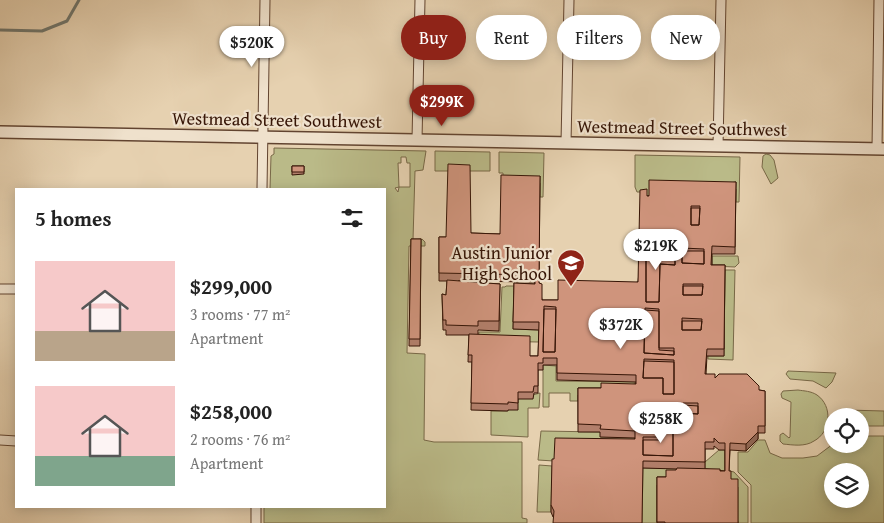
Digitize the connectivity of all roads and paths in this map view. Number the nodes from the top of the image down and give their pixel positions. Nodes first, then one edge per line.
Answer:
1 (265, 0) edge
2 (420, 0) edge
3 (569, 0) edge
4 (720, 0) edge
5 (879, 0) edge
6 (0, 132) edge
7 (263, 137) junction
8 (417, 140) junction
9 (566, 143) junction
10 (718, 146) junction
11 (881, 149) edge
12 (262, 188) edge
13 (0, 289) edge
14 (15, 289) edge
15 (0, 440) edge
16 (15, 441) edge
17 (256, 508) edge
18 (256, 523) edge

1 - 7 street
2 - 8 street
3 - 9 street
4 - 10 street
5 - 11 street
6 - 7 street, Westmead Street Southwest
7 - 8 street, Westmead Street Southwest
7 - 12 street
8 - 9 street, Westmead Street Southwest
9 - 10 street, Westmead Street Southwest
10 - 11 street, Westmead Street Southwest
13 - 14 street
15 - 16 street
17 - 18 street

